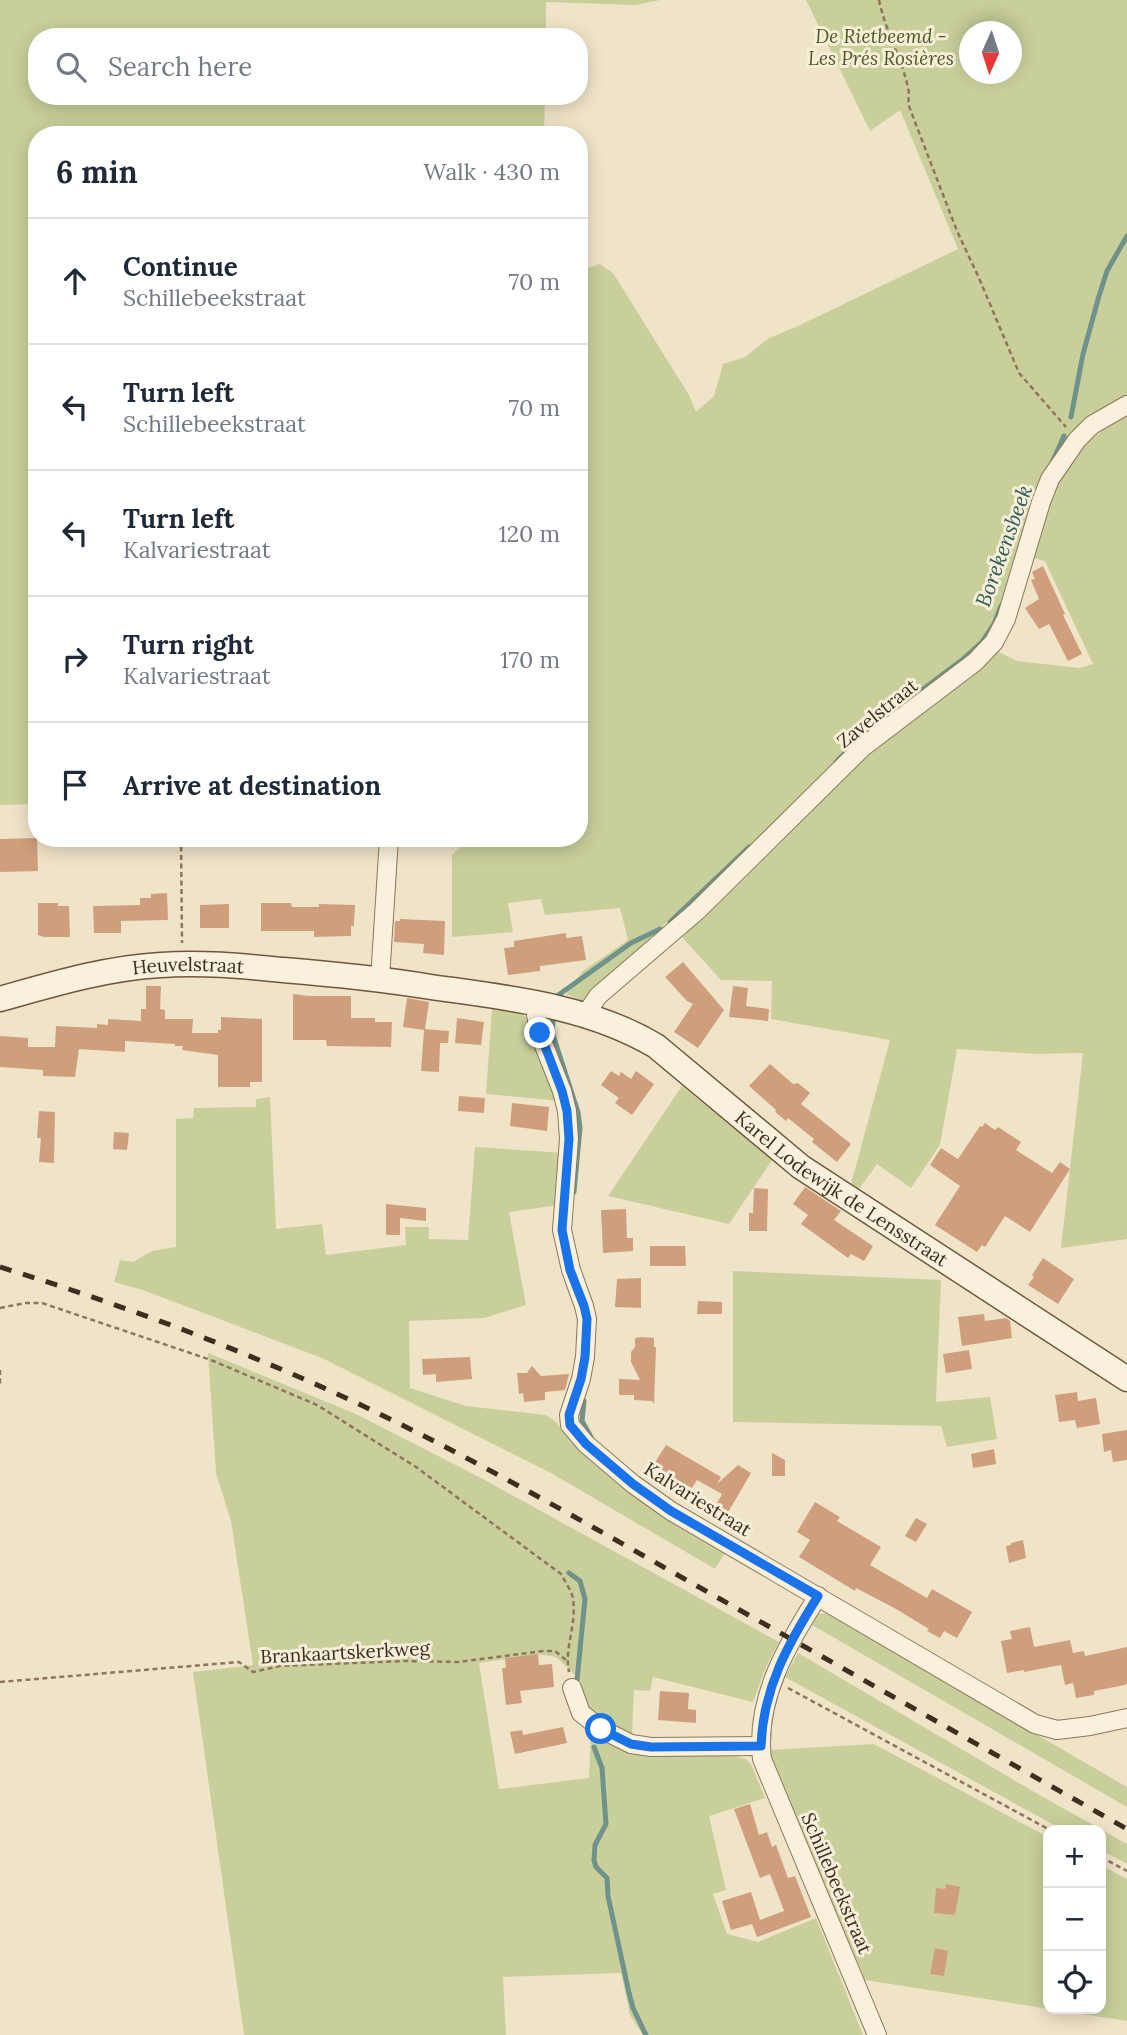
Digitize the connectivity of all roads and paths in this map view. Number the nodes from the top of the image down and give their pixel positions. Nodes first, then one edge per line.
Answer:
1 (879, 0) edge
2 (1127, 405) edge
3 (1077, 440) junction
4 (181, 847) edge
5 (388, 847) edge
6 (182, 964) junction
7 (380, 979) junction
8 (0, 999) edge
9 (544, 1005) junction
10 (586, 1014) junction
11 (0, 1308) edge
12 (0, 1370) edge
13 (1127, 1379) edge
14 (0, 1387) edge
15 (818, 1596) junction
16 (566, 1660) junction
17 (773, 1680) junction
18 (0, 1682) edge
19 (572, 1689) joint
20 (1127, 1718) edge
21 (761, 1746) junction
22 (1043, 1826) edge
23 (1106, 1860) edge
24 (1127, 1871) edge
25 (877, 2035) edge

1 - 3 path
2 - 3 street, Zavelstraat
3 - 10 street, Zavelstraat
4 - 6 path
5 - 7 street
6 - 7 street, Heuvelstraat
6 - 8 street, Heuvelstraat
7 - 9 street, Heuvelstraat
9 - 10 street, Karel Lodewijk de Lensstraat
9 - 15 street, Kalvariestraat
10 - 13 street, Karel Lodewijk de Lensstraat
11 - 16 path
12 - 14 path
15 - 17 street, Schillebeekstraat
15 - 20 street, Kalvariestraat
16 - 18 path, Brankaartskerkweg
16 - 19 path
17 - 21 street, Schillebeekstraat
17 - 22 path
19 - 21 street
21 - 25 street, Schillebeekstraat
23 - 24 path

